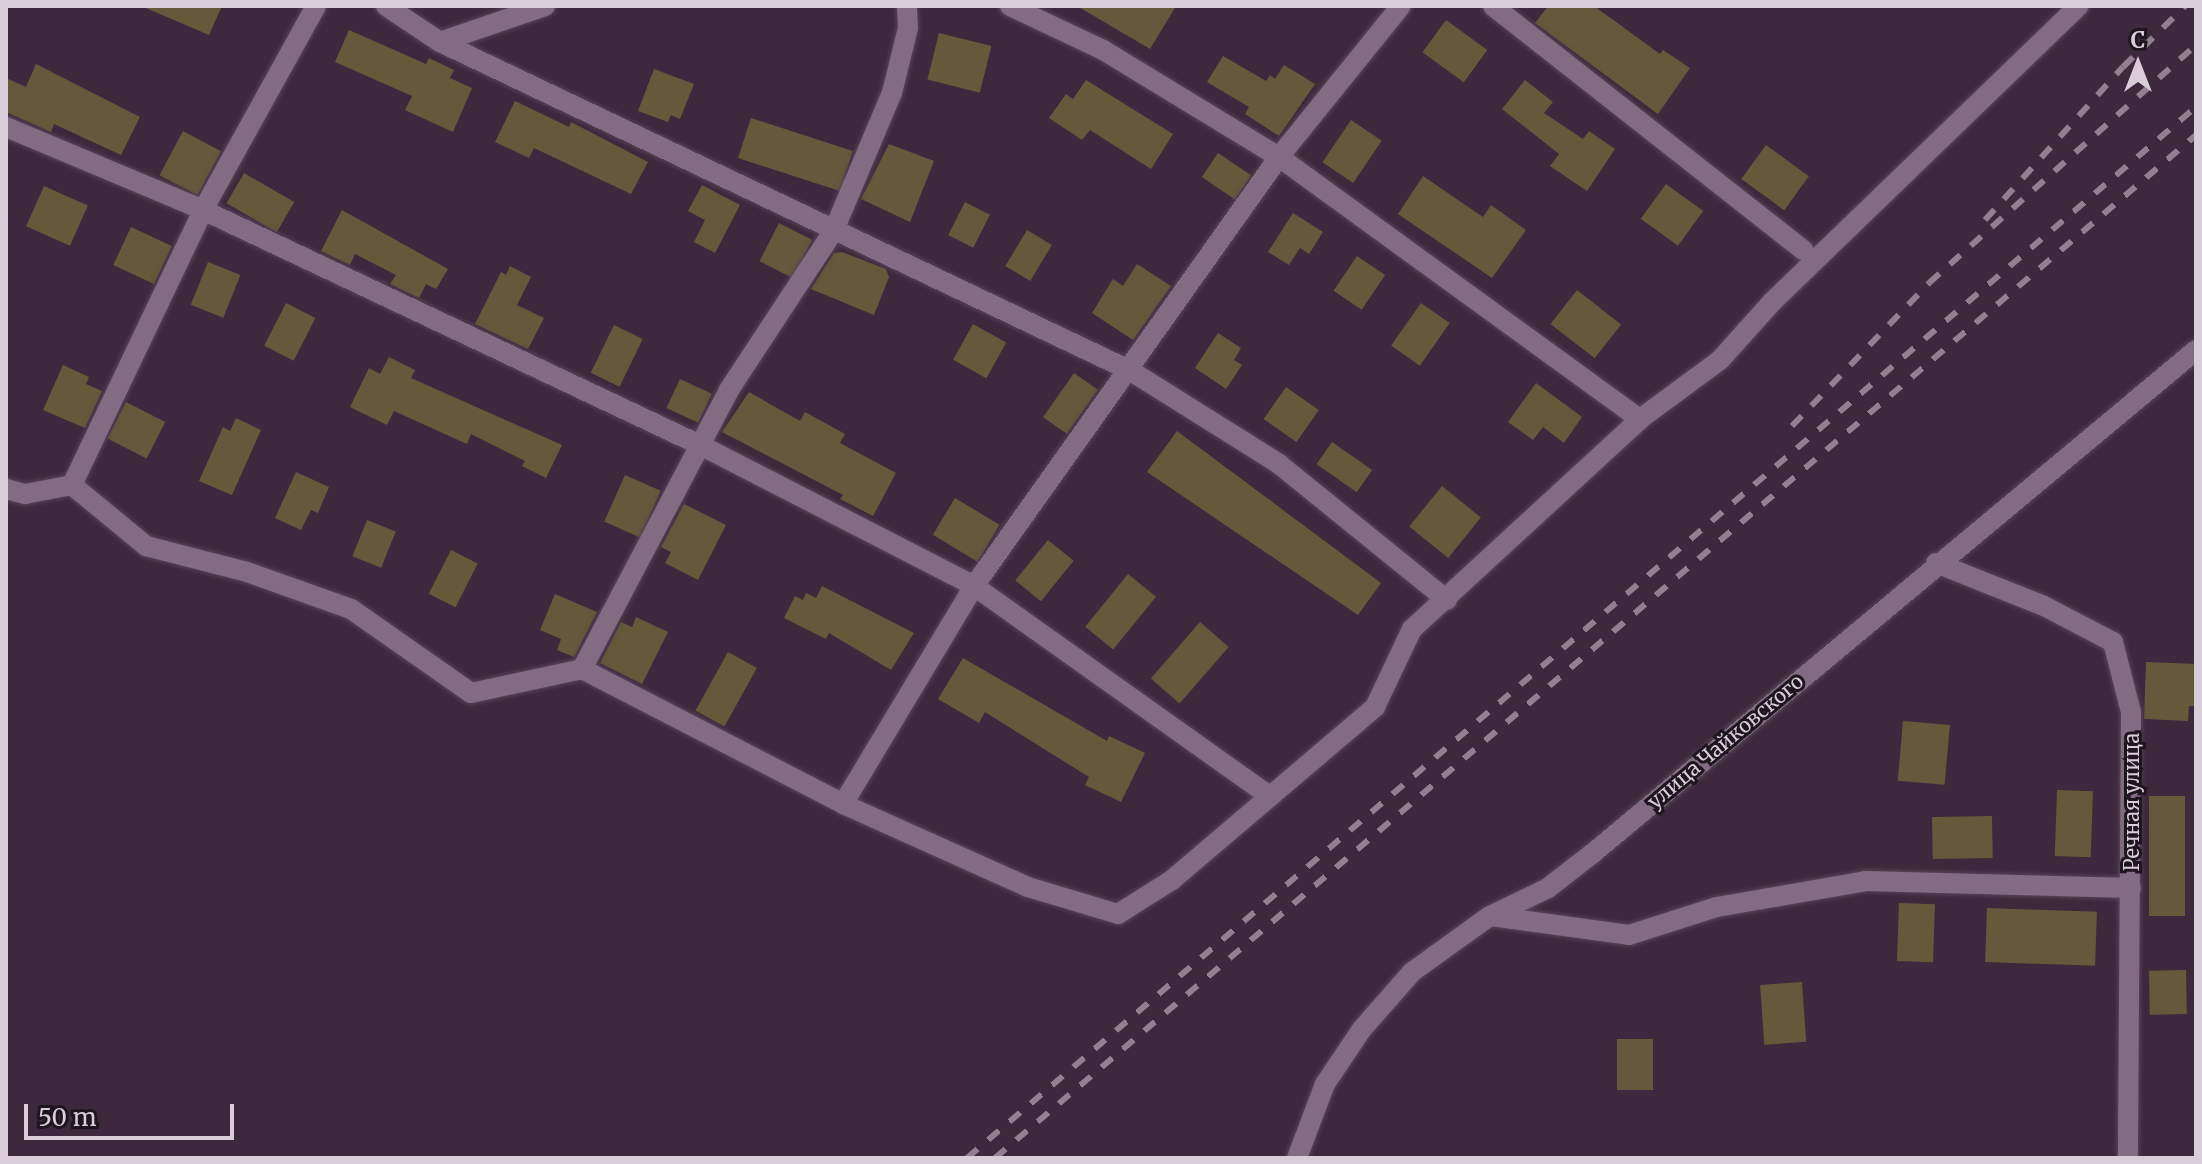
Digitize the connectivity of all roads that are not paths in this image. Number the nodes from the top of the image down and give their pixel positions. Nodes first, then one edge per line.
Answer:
1 (316, 6) edge
2 (386, 6) edge
3 (907, 6) edge
4 (1010, 6) edge
5 (1401, 6) edge
6 (1493, 6) edge
7 (2079, 6) edge
8 (538, 7) edge
9 (440, 42) junction
10 (6, 127) edge
11 (1279, 157) junction
12 (203, 210) junction
13 (834, 230) junction
14 (1803, 250) dead end
15 (2196, 350) edge
16 (1131, 371) junction
17 (2196, 371) edge
18 (2168, 372) junction
19 (1640, 419) junction
20 (702, 446) junction
21 (72, 485) junction
22 (6, 489) edge
23 (1936, 563) junction
24 (974, 586) junction
25 (1447, 600) junction
26 (582, 669) junction
27 (1270, 796) junction
28 (843, 804) junction
29 (2131, 888) junction
30 (1490, 916) junction
31 (1297, 1158) edge
32 (2128, 1158) edge

1 - 12 street
2 - 9 street
3 - 13 street
4 - 11 street
5 - 11 street
6 - 14 street
7 - 19 street
8 - 9 street
9 - 13 street
10 - 12 street
11 - 16 street
11 - 19 street
12 - 20 street
12 - 21 street
13 - 16 street
13 - 20 street
15 - 18 street, улица Чайковского
16 - 24 street
16 - 25 street
17 - 18 street
18 - 23 street, улица Чайковского
19 - 25 street
20 - 24 street
20 - 26 street
21 - 22 street
21 - 26 street
23 - 29 street, Речная улица
23 - 30 street, улица Чайковского
24 - 27 street
24 - 28 street
25 - 27 street
26 - 28 street
27 - 28 street
29 - 30 street
29 - 32 street, Речная улица
30 - 31 street, улица Чайковского

